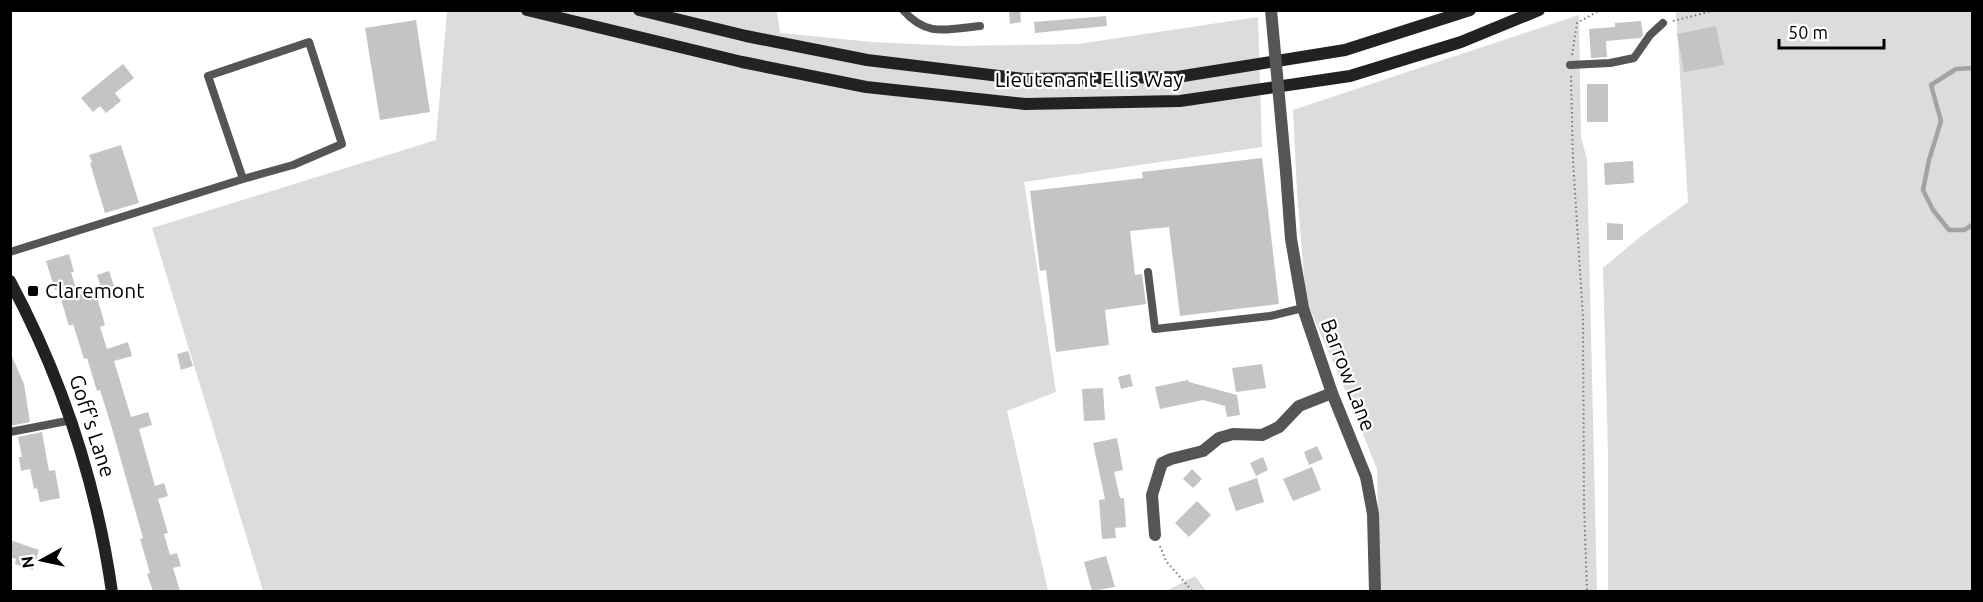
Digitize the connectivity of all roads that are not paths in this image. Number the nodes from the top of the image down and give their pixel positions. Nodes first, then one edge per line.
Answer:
1 (527, 10) edge
2 (639, 10) edge
3 (903, 10) edge
4 (1271, 10) edge
5 (1470, 10) edge
6 (1539, 10) edge
7 (1663, 23) road end
8 (980, 26) dead end
9 (1570, 65) road end
10 (243, 179) junction
11 (10, 252) edge
12 (1148, 272) dead end
13 (10, 281) edge
14 (1303, 308) junction
15 (1332, 393) junction
16 (72, 420) junction
17 (10, 432) edge
18 (1155, 535) road end
19 (112, 591) edge
20 (1375, 591) edge

1 - 6 main road, Lieutenant Ellis Way
2 - 5 main road, Lieutenant Ellis Way
3 - 8 lane
4 - 14 street, Barrow Lane, bridge
7 - 9 lane
10 - 10 lane
10 - 11 lane
12 - 14 lane
13 - 16 main road, Goff's Lane
14 - 15 street, Barrow Lane
15 - 18 street
15 - 20 street, Barrow Lane
16 - 17 lane
16 - 19 main road, Goff's Lane

